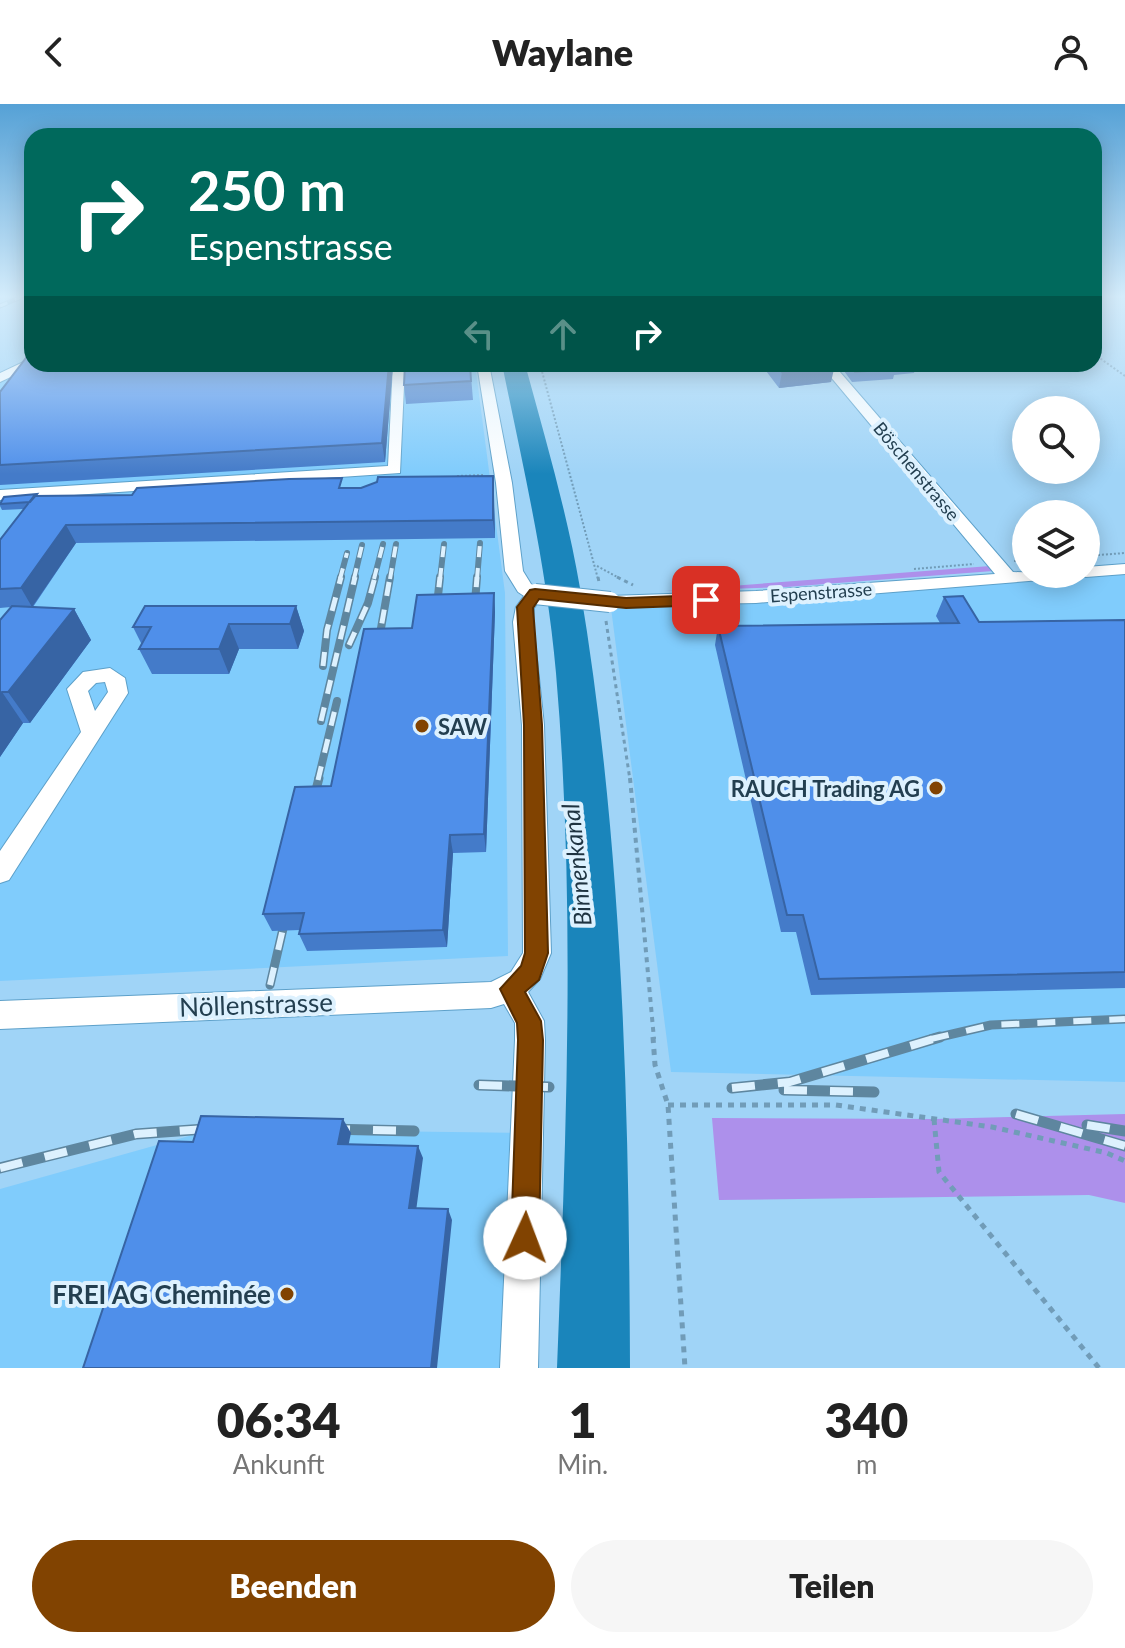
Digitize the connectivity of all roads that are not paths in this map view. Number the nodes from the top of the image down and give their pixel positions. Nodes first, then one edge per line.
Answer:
1 (24, 366) edge
2 (399, 372) edge
3 (484, 372) edge
4 (833, 372) edge
5 (0, 378) edge
6 (2, 499) edge
7 (1125, 569) edge
8 (1100, 571) edge
9 (1008, 578) junction
10 (1012, 578) edge
11 (528, 596) junction
12 (91, 730) dead end
13 (0, 872) edge
14 (511, 989) junction
15 (0, 1015) edge
16 (519, 1368) edge

1 - 5 street
2 - 6 street
3 - 11 street
4 - 9 street, Böschenstrasse
7 - 8 street
9 - 10 street, Espenstrasse
9 - 11 street, Espenstrasse, bridge
11 - 14 street
12 - 13 street
14 - 15 street, Nöllenstrasse
14 - 16 street

